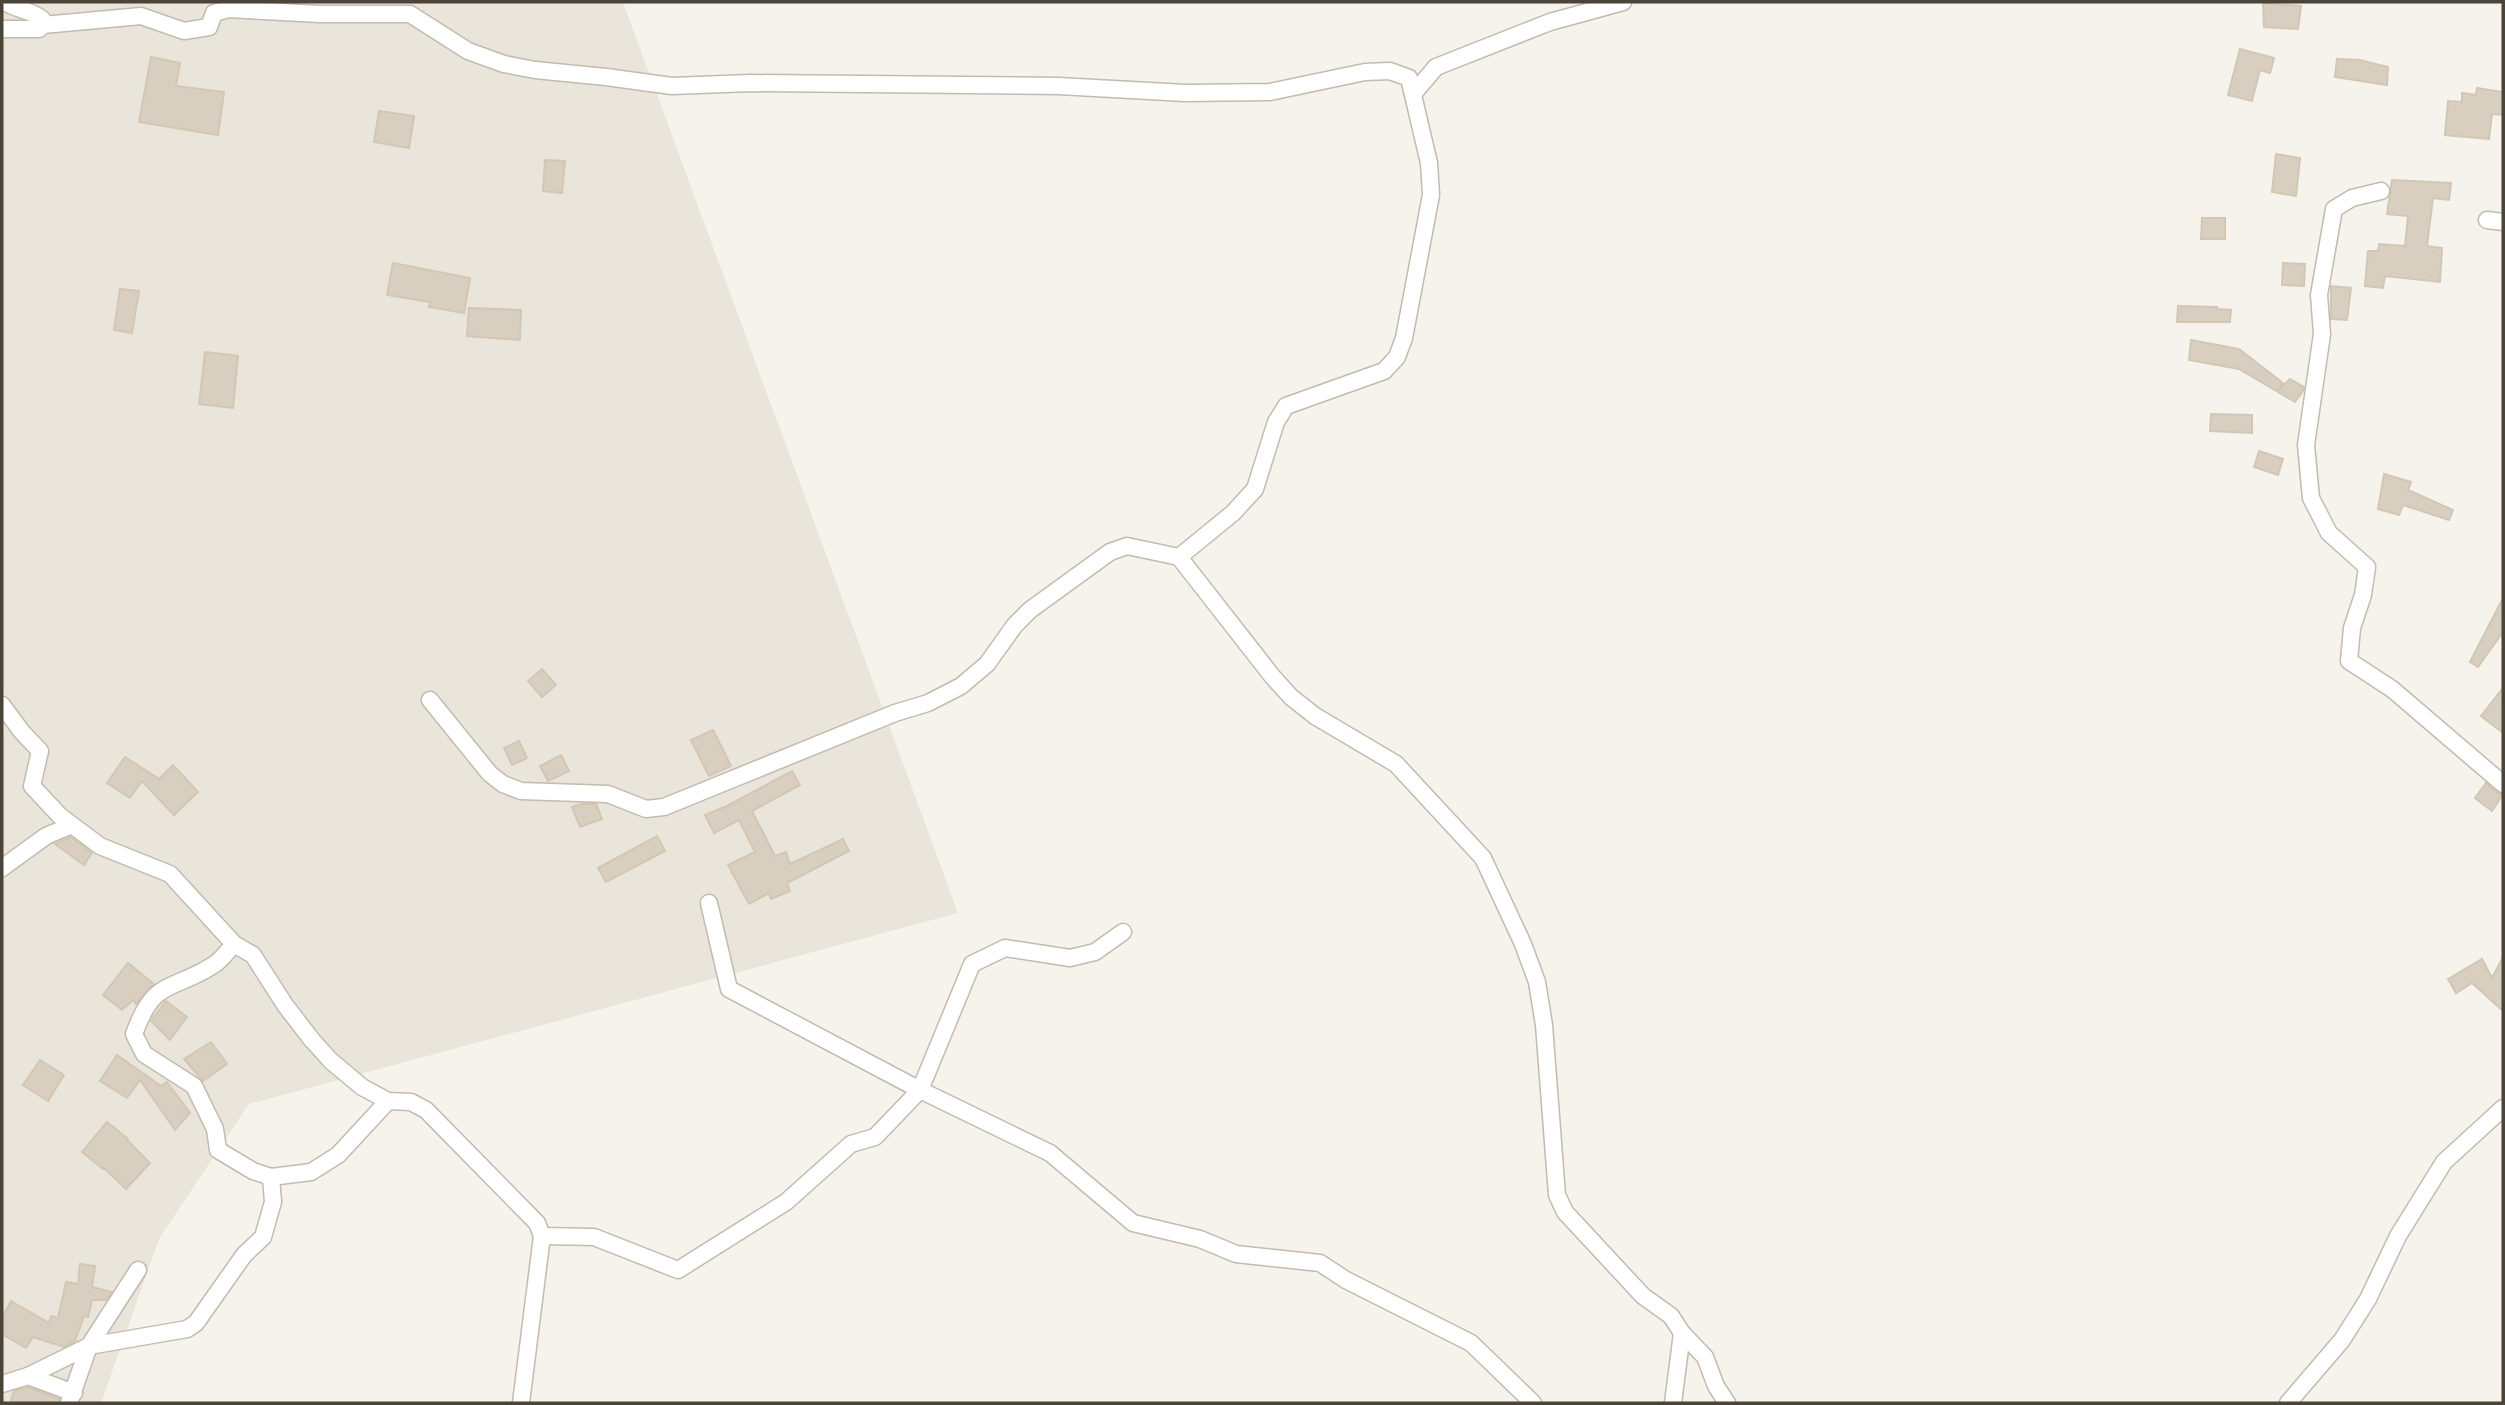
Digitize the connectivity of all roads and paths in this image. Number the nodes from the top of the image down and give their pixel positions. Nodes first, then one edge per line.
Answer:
1 (5, 2) edge
2 (1623, 2) edge
3 (141, 9) edge
4 (43, 26) junction
5 (2, 29) edge
6 (1412, 94) junction
7 (2381, 191) dead end
8 (1179, 557) junction
9 (430, 700) dead end
10 (2, 705) edge
11 (2503, 784) edge
12 (72, 825) junction
13 (2, 868) edge
14 (709, 903) dead end
15 (1123, 932) dead end
16 (234, 944) junction
17 (920, 1090) junction
18 (388, 1101) junction
19 (2503, 1108) edge
20 (271, 1177) junction
21 (542, 1236) junction
22 (138, 1270) dead end
23 (1682, 1333) junction
24 (89, 1346) junction
25 (28, 1376) junction
26 (2, 1384) edge
27 (72, 1398) edge
28 (521, 1403) edge
29 (1533, 1403) edge
30 (1673, 1403) edge
31 (1727, 1403) edge
32 (2288, 1403) edge

1 - 4 street
2 - 6 street
3 - 4 street
3 - 6 street
4 - 5 street
6 - 8 street
7 - 11 street
8 - 9 street
8 - 23 street
10 - 12 street
12 - 13 street
12 - 16 street
14 - 17 street
15 - 17 street
16 - 18 street
16 - 20 street
17 - 21 street
17 - 29 street
18 - 20 street
18 - 21 street
19 - 32 street
20 - 24 street
21 - 28 street
22 - 24 street
23 - 30 street
23 - 31 street
24 - 25 street
24 - 27 street
25 - 26 street
25 - 27 street

